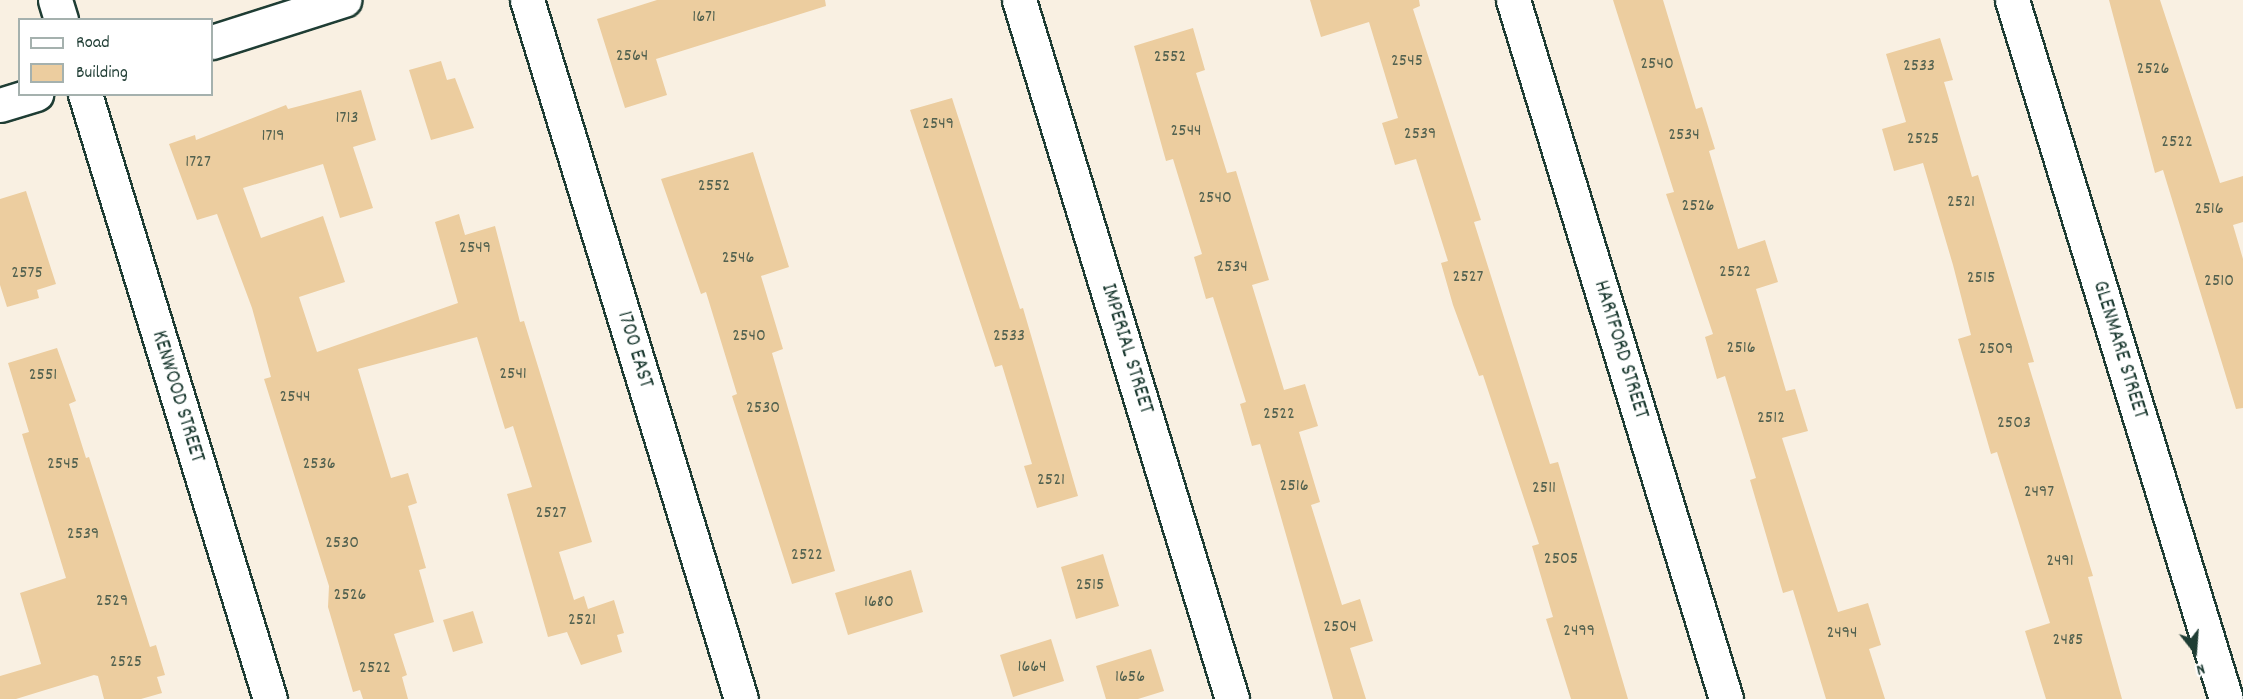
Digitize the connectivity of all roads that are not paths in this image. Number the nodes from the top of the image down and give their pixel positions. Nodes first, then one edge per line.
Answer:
1 (56, 0) edge
2 (345, 0) edge
3 (527, 0) edge
4 (1019, 0) edge
5 (1513, 0) edge
6 (2012, 0) edge
7 (61, 18) edge
8 (213, 42) edge
9 (29, 96) edge
10 (86, 96) edge
11 (0, 105) edge
12 (743, 698) edge
13 (270, 699) edge
14 (1232, 699) edge
15 (1726, 699) edge
16 (2226, 699) edge

1 - 7 street
2 - 8 street
3 - 12 street, 1700 EAST
4 - 14 street, IMPERIAL STREET
5 - 15 street, HARTFORD STREET
6 - 16 street, GLENMARE STREET
9 - 11 street
10 - 13 street, KENWOOD STREET

